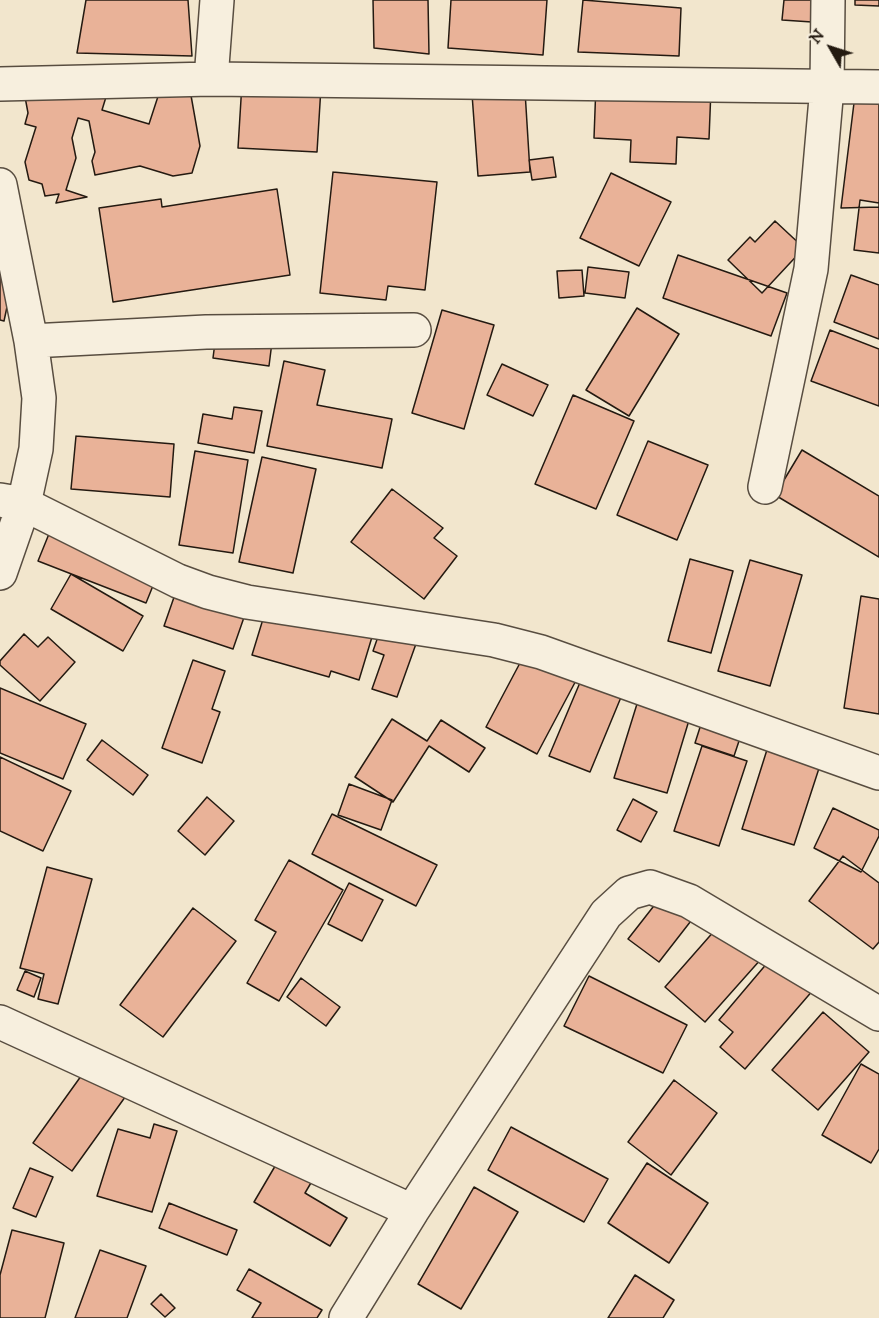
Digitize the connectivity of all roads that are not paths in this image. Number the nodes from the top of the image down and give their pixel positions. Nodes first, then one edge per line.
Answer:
1 (217, 0) edge
2 (828, 0) edge
3 (211, 79) junction
4 (0, 84) edge
5 (826, 87) junction
6 (879, 87) edge
7 (0, 185) edge
8 (414, 330) dead end
9 (31, 341) junction
10 (765, 487) dead end
11 (12, 502) edge
12 (0, 573) edge
13 (879, 773) edge
14 (879, 1014) edge
15 (0, 1022) edge
16 (412, 1211) junction
17 (361, 1312) edge

1 - 3 street
2 - 5 street
3 - 4 street
3 - 5 street
5 - 6 street
5 - 10 street
7 - 9 street
8 - 9 street
9 - 11 street
11 - 12 street
11 - 13 street
14 - 16 street
15 - 16 street
16 - 17 street

